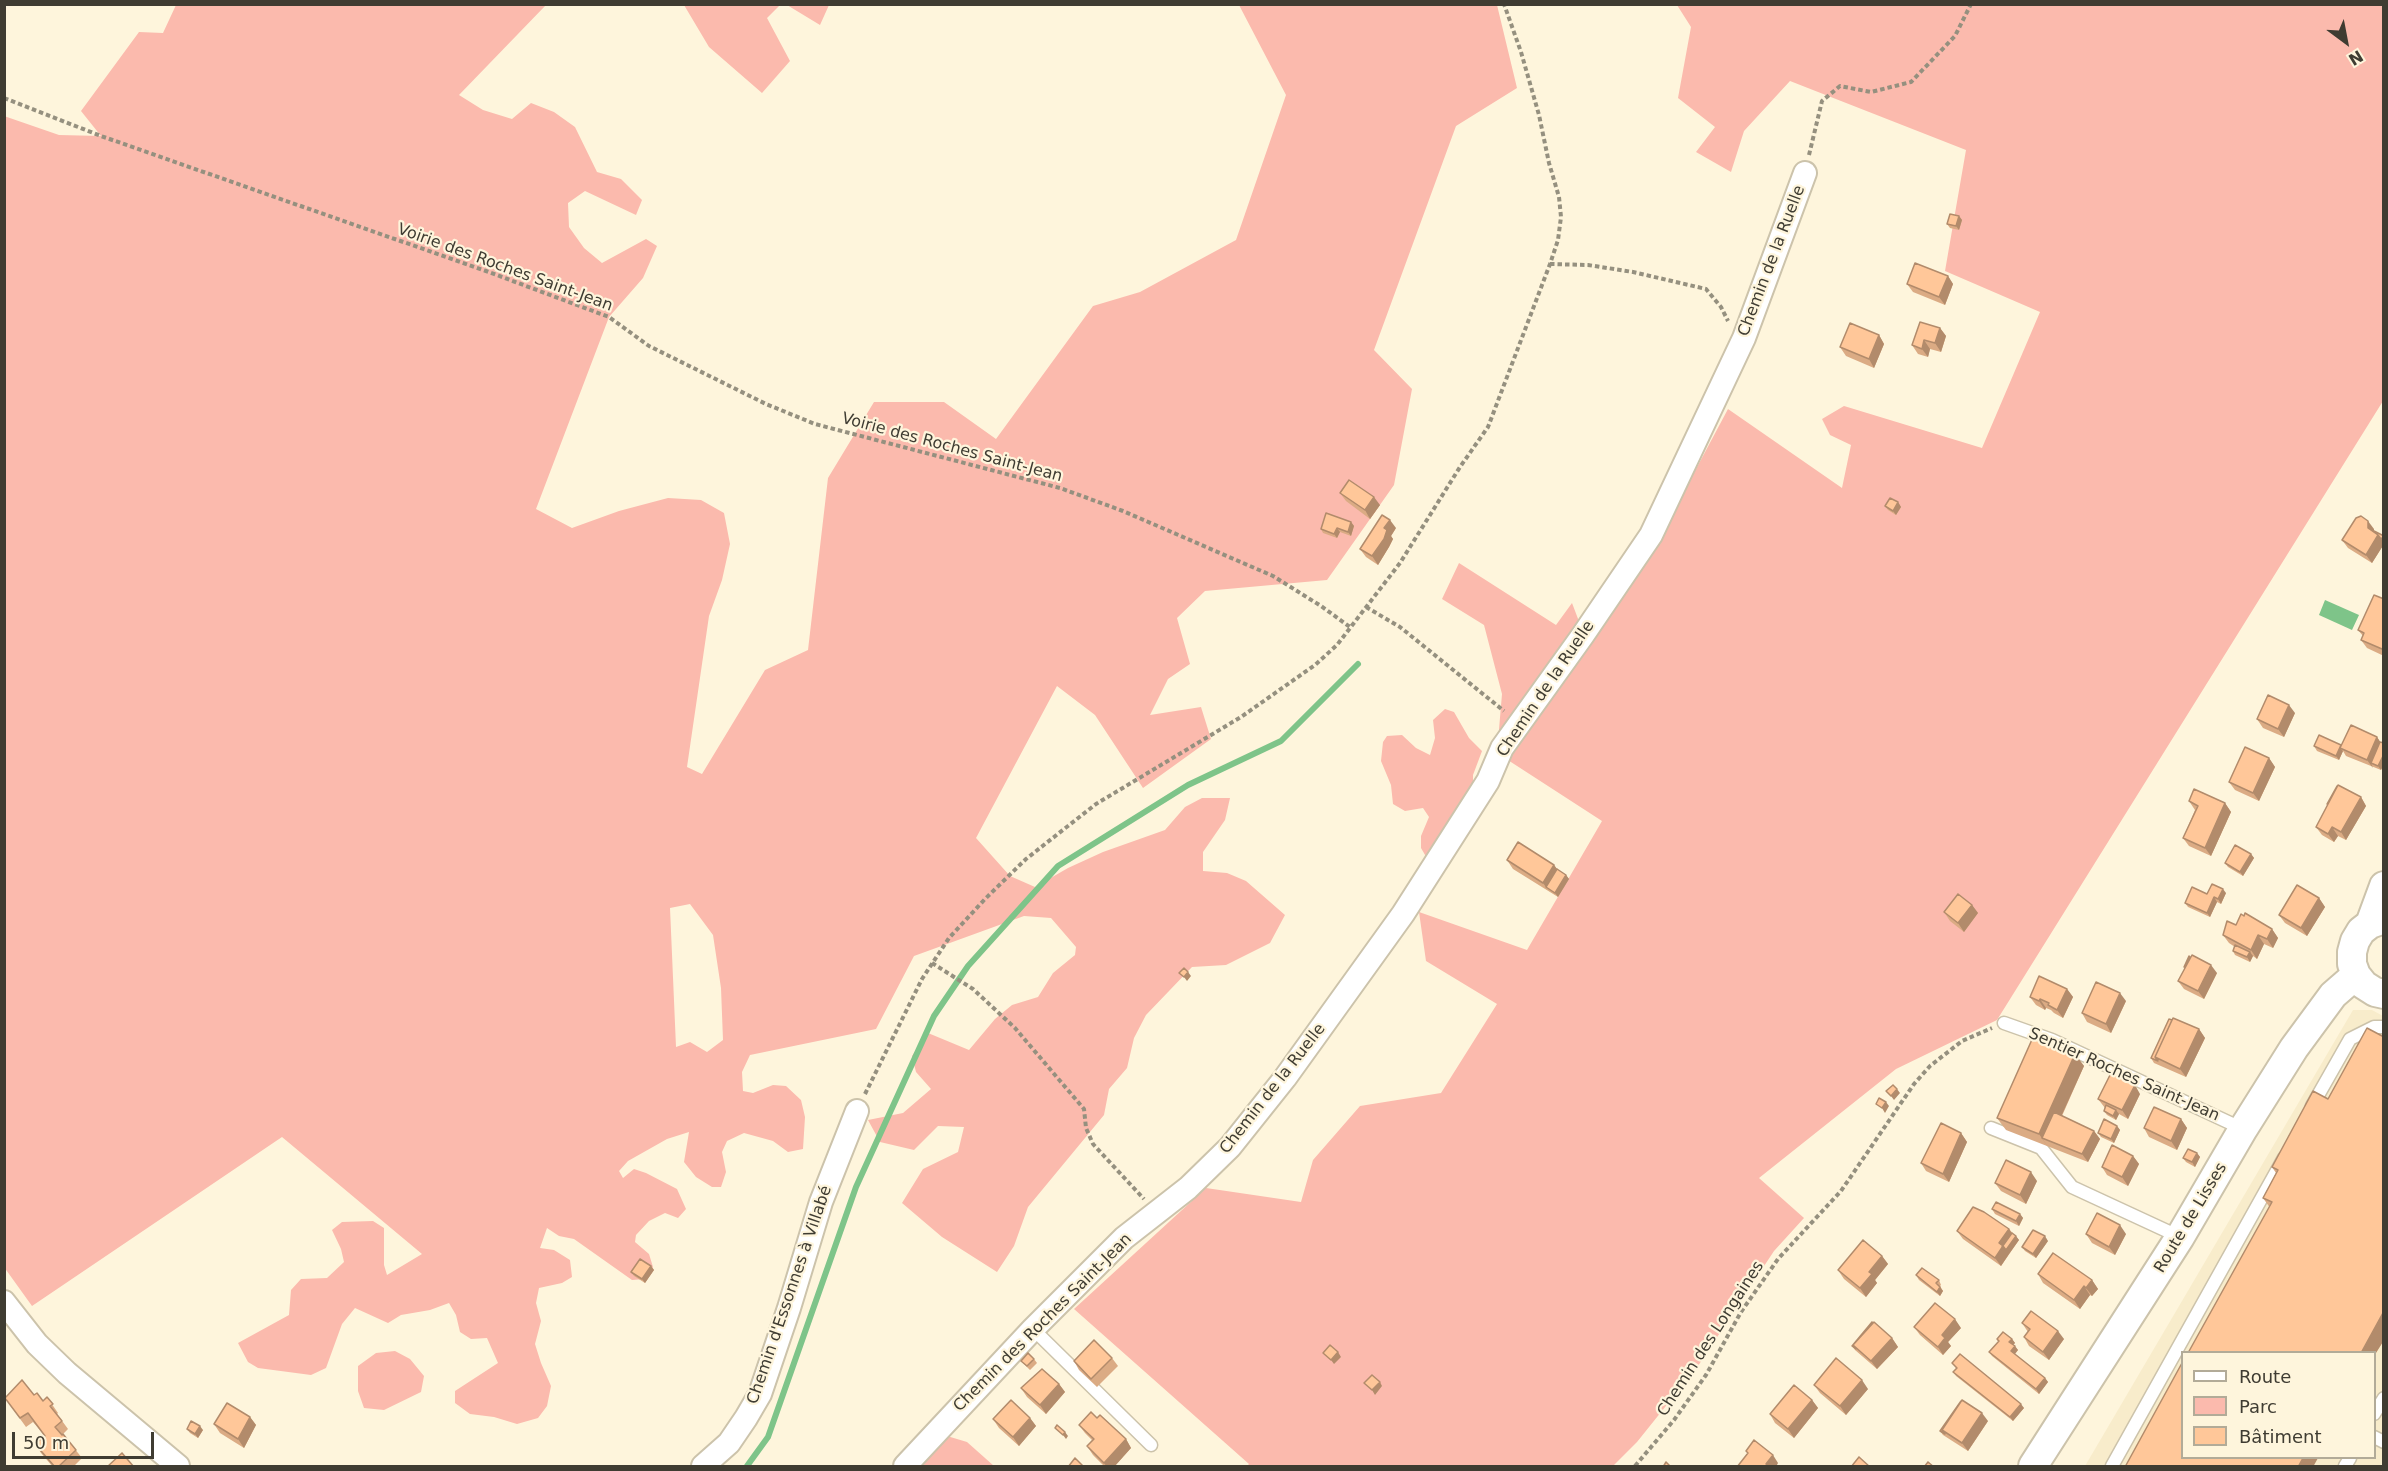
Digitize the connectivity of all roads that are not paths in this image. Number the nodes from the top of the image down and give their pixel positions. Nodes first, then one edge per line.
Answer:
1 (1805, 173) road end
2 (2384, 886) edge
3 (2377, 921) edge
4 (2356, 975) junction
5 (2384, 994) edge
6 (2004, 1023) road end
7 (2384, 1028) edge
8 (857, 1112) road end
9 (2309, 1112) edge
10 (1991, 1128) dead end
11 (2243, 1129) junction
12 (2292, 1144) edge
13 (1188, 1188) joint
14 (2180, 1237) junction
15 (4, 1302) edge
16 (1033, 1329) junction
17 (2384, 1398) edge
18 (2376, 1411) edge
19 (1151, 1445) dead end
20 (178, 1467) edge
21 (703, 1467) edge
22 (905, 1467) edge
23 (2032, 1467) edge
24 (2112, 1467) edge

1 - 13 street, Chemin de la Ruelle
2 - 3 street
3 - 4 street
4 - 5 street
4 - 11 street, Route de Lisses
6 - 11 lane, Sentier Roches Saint-Jean
7 - 9 lane
8 - 21 street, Chemin d'Essonnes à Villabé
10 - 14 lane
11 - 14 street, Route de Lisses
12 - 24 lane
13 - 16 street, Chemin des Roches Saint-Jean
14 - 23 street, Route de Lisses
15 - 20 street
16 - 19 lane
16 - 22 street, Chemin des Roches Saint-Jean
17 - 18 lane

